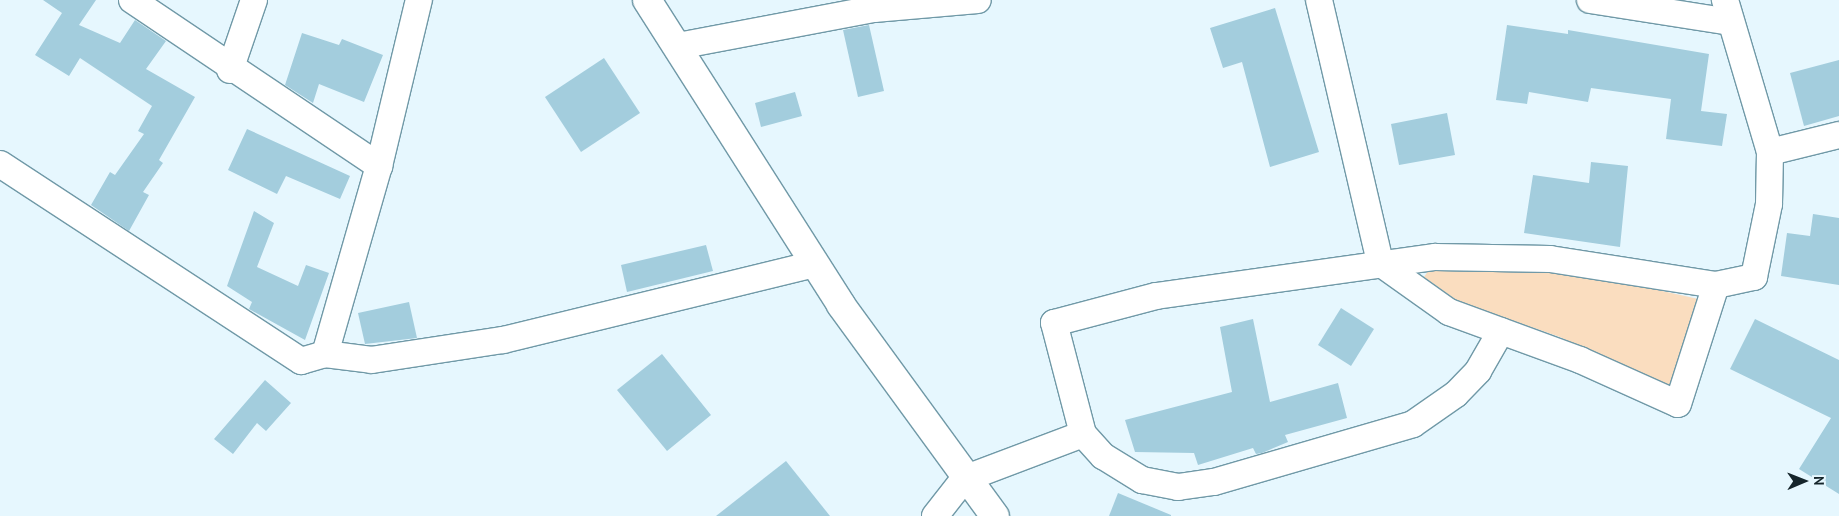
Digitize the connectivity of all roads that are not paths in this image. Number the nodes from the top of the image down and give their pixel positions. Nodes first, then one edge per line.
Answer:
1 (132, 0) edge
2 (254, 0) edge
3 (419, 0) edge
4 (647, 0) edge
5 (978, 0) edge
6 (1319, 0) edge
7 (1590, 0) edge
8 (940, 2) edge
9 (1727, 11) edge
10 (678, 46) junction
11 (230, 70) junction
12 (1839, 135) edge
13 (1770, 152) junction
14 (0, 164) edge
15 (379, 166) junction
16 (1380, 263) junction
17 (816, 264) junction
18 (1716, 285) junction
19 (1501, 331) junction
20 (325, 354) junction
21 (1083, 434) junction
22 (964, 479) junction
23 (935, 516) edge
24 (995, 516) edge

1 - 11 street
2 - 11 street
3 - 15 street
4 - 10 main road
5 - 8 street
6 - 16 street
7 - 9 street
8 - 10 street
9 - 13 street
10 - 17 main road
11 - 15 street
12 - 13 street
13 - 18 street
14 - 20 street
15 - 20 street
16 - 18 street
16 - 19 street
16 - 21 street
17 - 20 street
17 - 22 main road
18 - 19 street
19 - 21 street
21 - 22 street
22 - 23 street
22 - 24 main road

